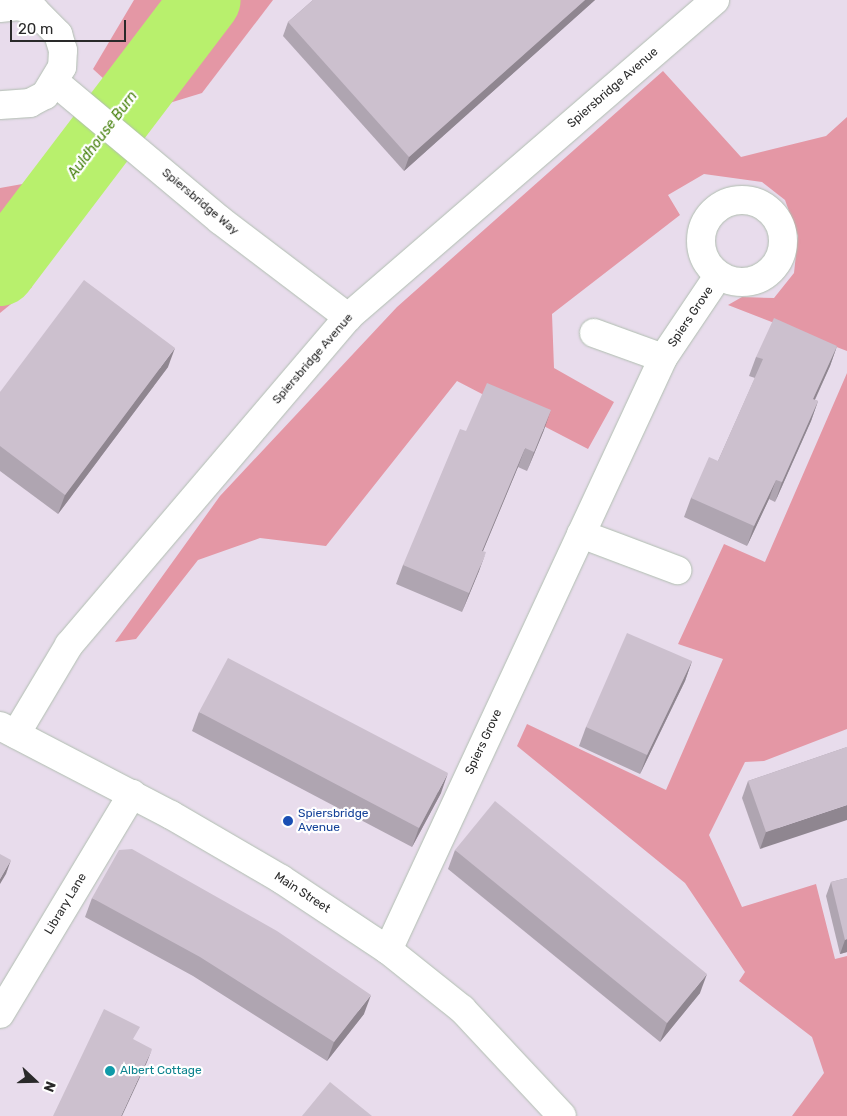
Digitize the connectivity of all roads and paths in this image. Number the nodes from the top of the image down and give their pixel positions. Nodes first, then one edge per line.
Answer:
1 (715, 0) edge
2 (0, 8) edge
3 (55, 82) junction
4 (0, 105) edge
5 (718, 276) dead end
6 (348, 317) junction
7 (594, 333) dead end
8 (663, 358) junction
9 (581, 534) junction
10 (677, 570) dead end
11 (8, 730) edge
12 (132, 794) junction
13 (388, 950) junction
14 (0, 1014) edge
15 (562, 1116) edge

1 - 6 street, Spiersbridge Avenue
2 - 3 street
3 - 4 street
3 - 6 street, Spiersbridge Way
5 - 8 street, Spiers Grove
6 - 11 street, Spiersbridge Avenue
7 - 8 street, Spiers Grove
8 - 9 street, Spiers Grove
9 - 10 street
9 - 13 street, Spiers Grove
11 - 12 street, Main Street
12 - 13 street, Main Street
12 - 14 street, Library Lane
13 - 15 street, Main Street

